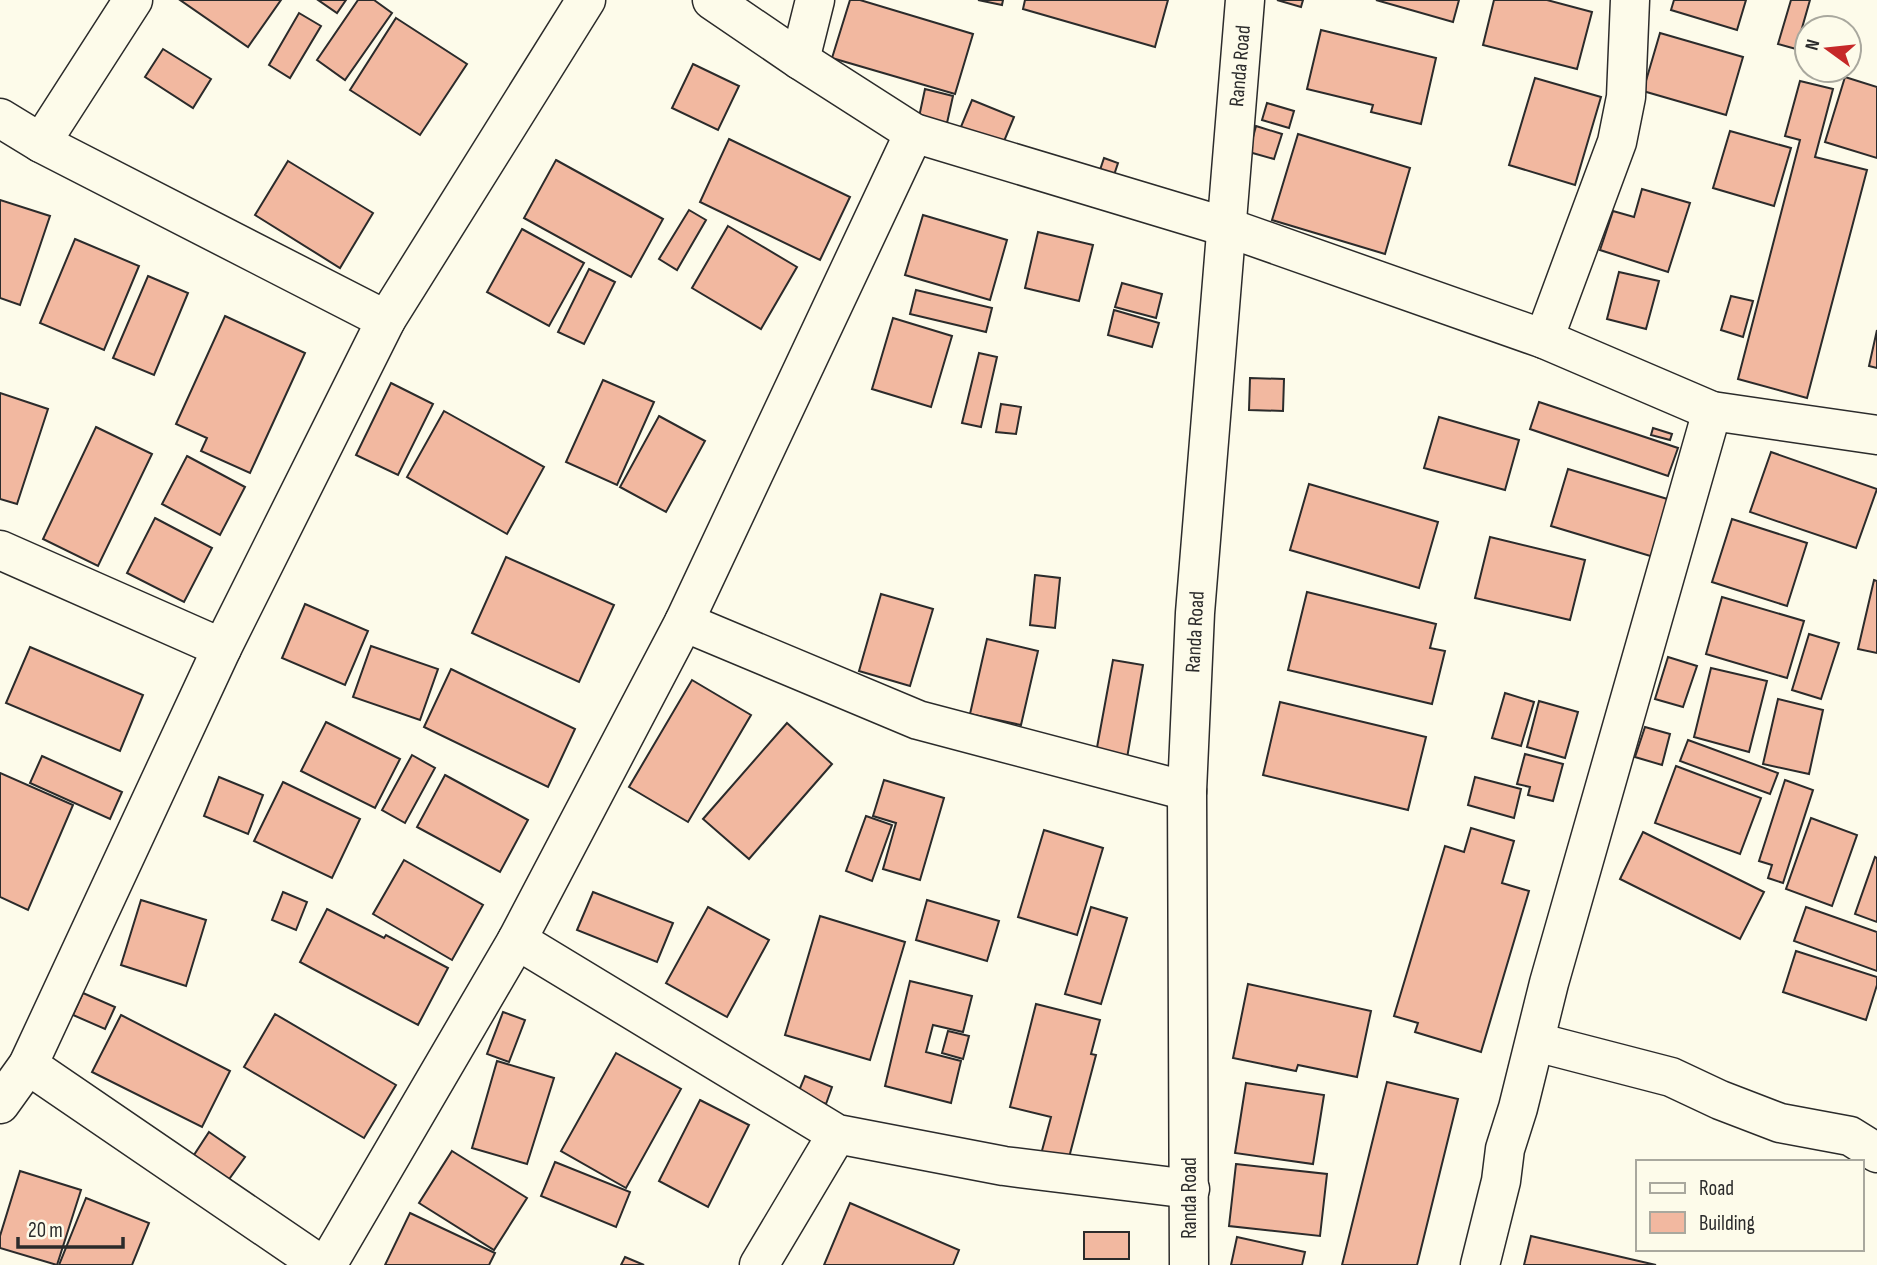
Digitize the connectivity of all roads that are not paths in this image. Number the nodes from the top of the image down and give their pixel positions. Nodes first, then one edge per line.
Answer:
1 (133, 0) edge
2 (586, 0) edge
3 (712, 0) edge
4 (815, 0) edge
5 (1245, 0) edge
6 (1630, 0) edge
7 (800, 60) junction
8 (0, 118) edge
9 (914, 132) junction
10 (41, 143) junction
11 (1226, 227) junction
12 (386, 320) junction
13 (1544, 339) junction
14 (1712, 411) junction
15 (1877, 435) edge
16 (0, 550) edge
17 (684, 622) junction
18 (222, 648) junction
19 (1187, 791) junction
20 (517, 940) junction
21 (1536, 1042) junction
22 (28, 1065) junction
23 (0, 1104) edge
24 (837, 1134) junction
25 (1868, 1134) edge
26 (1190, 1189) junction
27 (321, 1265) edge
28 (327, 1265) edge
29 (759, 1265) edge
30 (1189, 1265) edge
31 (1480, 1265) edge

1 - 10 street
2 - 12 street
3 - 7 street
4 - 7 street
5 - 11 street, Randa Road
6 - 13 street
7 - 9 street
8 - 10 street
9 - 11 street
9 - 17 street
10 - 12 street
11 - 13 street
11 - 19 street, Randa Road
12 - 18 street
13 - 14 street
14 - 15 street
14 - 21 street
16 - 18 street
17 - 19 street
17 - 20 street
18 - 22 street
19 - 26 street, Randa Road
20 - 24 street
20 - 28 street
21 - 25 street
21 - 31 street
22 - 23 street
22 - 27 street
24 - 26 street
24 - 29 street
26 - 30 street, Randa Road

